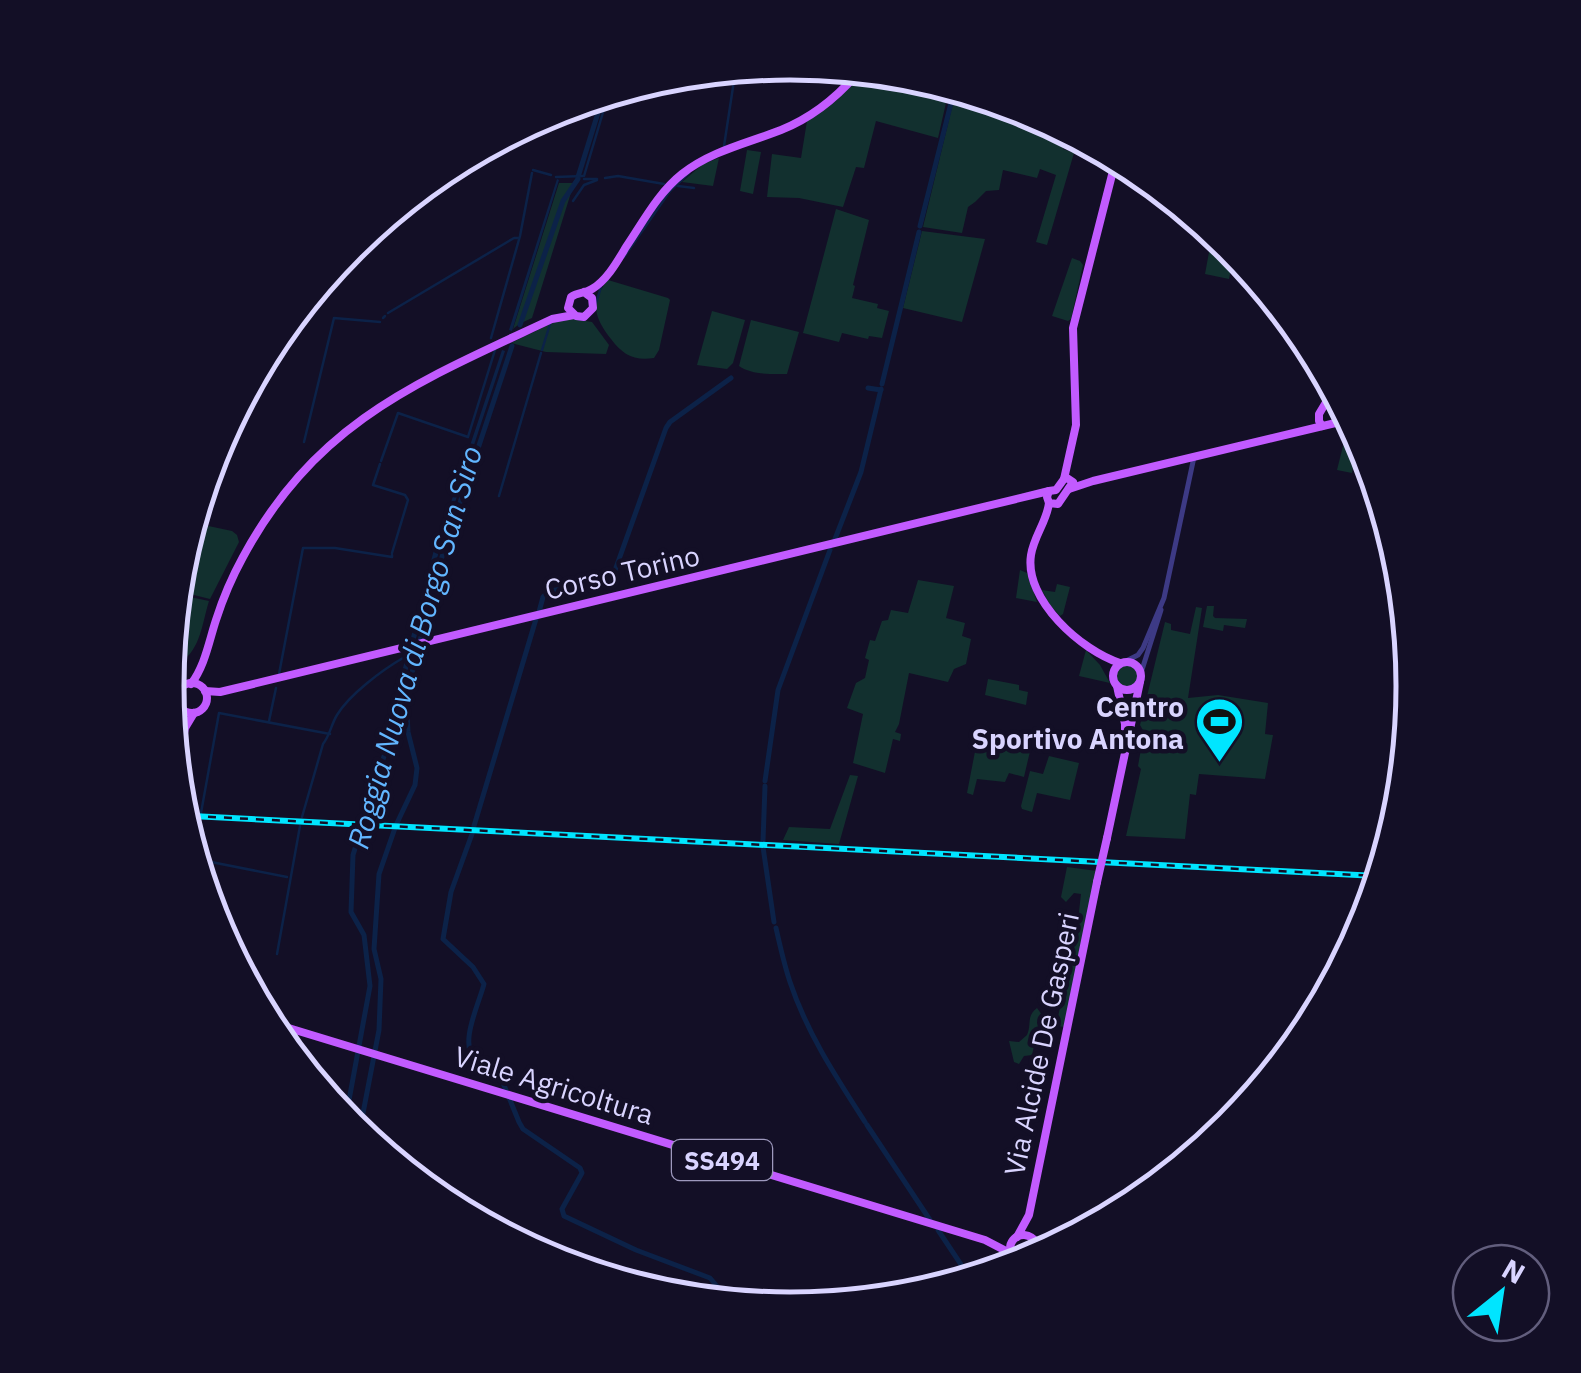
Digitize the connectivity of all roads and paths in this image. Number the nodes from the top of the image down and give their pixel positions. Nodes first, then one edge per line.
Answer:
1 (849, 83) edge
2 (1112, 173) edge
3 (602, 280) junction
4 (584, 292) junction
5 (593, 301) junction
6 (568, 305) junction
7 (574, 315) junction
8 (552, 319) junction
9 (1328, 407) edge
10 (1336, 423) edge
11 (1322, 426) junction
12 (1194, 457) junction
13 (1069, 482) junction
14 (1051, 500) junction
15 (1162, 602) junction
16 (1093, 650) junction
17 (1123, 662) junction
18 (201, 667) junction
19 (1141, 678) junction
20 (1116, 683) junction
21 (191, 684) junction
22 (184, 686) edge
23 (203, 689) junction
24 (220, 692) junction
25 (206, 702) junction
26 (185, 710) edge
27 (194, 713) junction
28 (185, 728) edge
29 (1124, 752) junction
30 (290, 1028) edge
31 (1028, 1215) junction
32 (1016, 1238) junction
33 (985, 1240) junction
34 (1038, 1240) edge
35 (1035, 1241) edge
36 (1012, 1251) edge
37 (1005, 1254) edge

1 - 3 main road
2 - 13 main road
3 - 4 main road
3 - 5 main road
4 - 5 main road
4 - 6 main road
5 - 7 main road
6 - 7 main road
6 - 8 main road
7 - 8 main road
8 - 18 main road
9 - 11 main road
10 - 11 main road
11 - 12 main road
12 - 13 main road
12 - 15 street
13 - 14 main road
13 - 14 main road
14 - 16 main road
14 - 24 main road, Corso Torino
15 - 17 street
15 - 19 street
16 - 17 main road
16 - 20 main road
17 - 19 main road
17 - 20 main road
18 - 21 main road
18 - 23 main road
19 - 20 main road
19 - 29 main road
20 - 29 main road
21 - 22 main road
21 - 23 main road
23 - 24 main road, Corso Torino
23 - 25 main road
24 - 25 main road, Corso Torino
25 - 27 main road
26 - 27 main road
27 - 28 main road
29 - 31 main road, Via Alcide De Gasperi, bridge
30 - 33 main road, Viale Agricoltura / SS494
31 - 32 main road, Via Alcide De Gasperi
31 - 34 main road, Via Alcide De Gasperi
32 - 33 main road, Viale Agricoltura / SS494
32 - 35 main road, Viale Agricoltura / SS494
32 - 36 main road
33 - 37 main road, Viale Agricoltura / SS494

